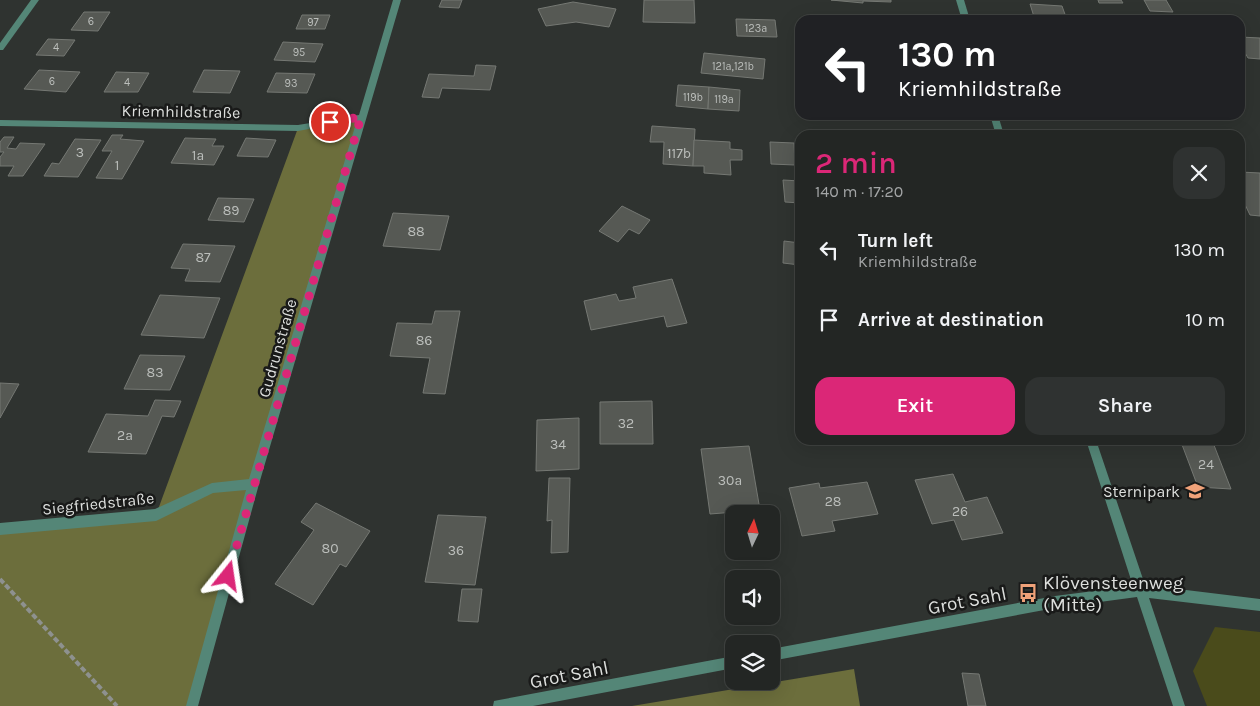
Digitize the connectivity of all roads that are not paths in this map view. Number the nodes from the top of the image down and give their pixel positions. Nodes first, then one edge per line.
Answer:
1 (35, 0) edge
2 (397, 0) edge
3 (960, 0) edge
4 (964, 15) edge
5 (0, 48) edge
6 (361, 117) junction
7 (0, 123) edge
8 (1093, 445) edge
9 (253, 484) junction
10 (0, 529) edge
11 (1141, 591) junction
12 (1260, 605) edge
13 (780, 653) edge
14 (725, 664) edge
15 (192, 706) edge
16 (499, 706) edge
17 (1179, 706) edge

1 - 5 street
2 - 6 street, Gudrunstraße
3 - 4 street
6 - 7 street, Kriemhildstraße
6 - 9 street, Gudrunstraße
8 - 11 street
9 - 10 street, Siegfriedstraße
9 - 15 street, Gudrunstraße
11 - 12 street, Grot Sahl
11 - 13 street, Grot Sahl
11 - 17 street
14 - 16 street, Grot Sahl

